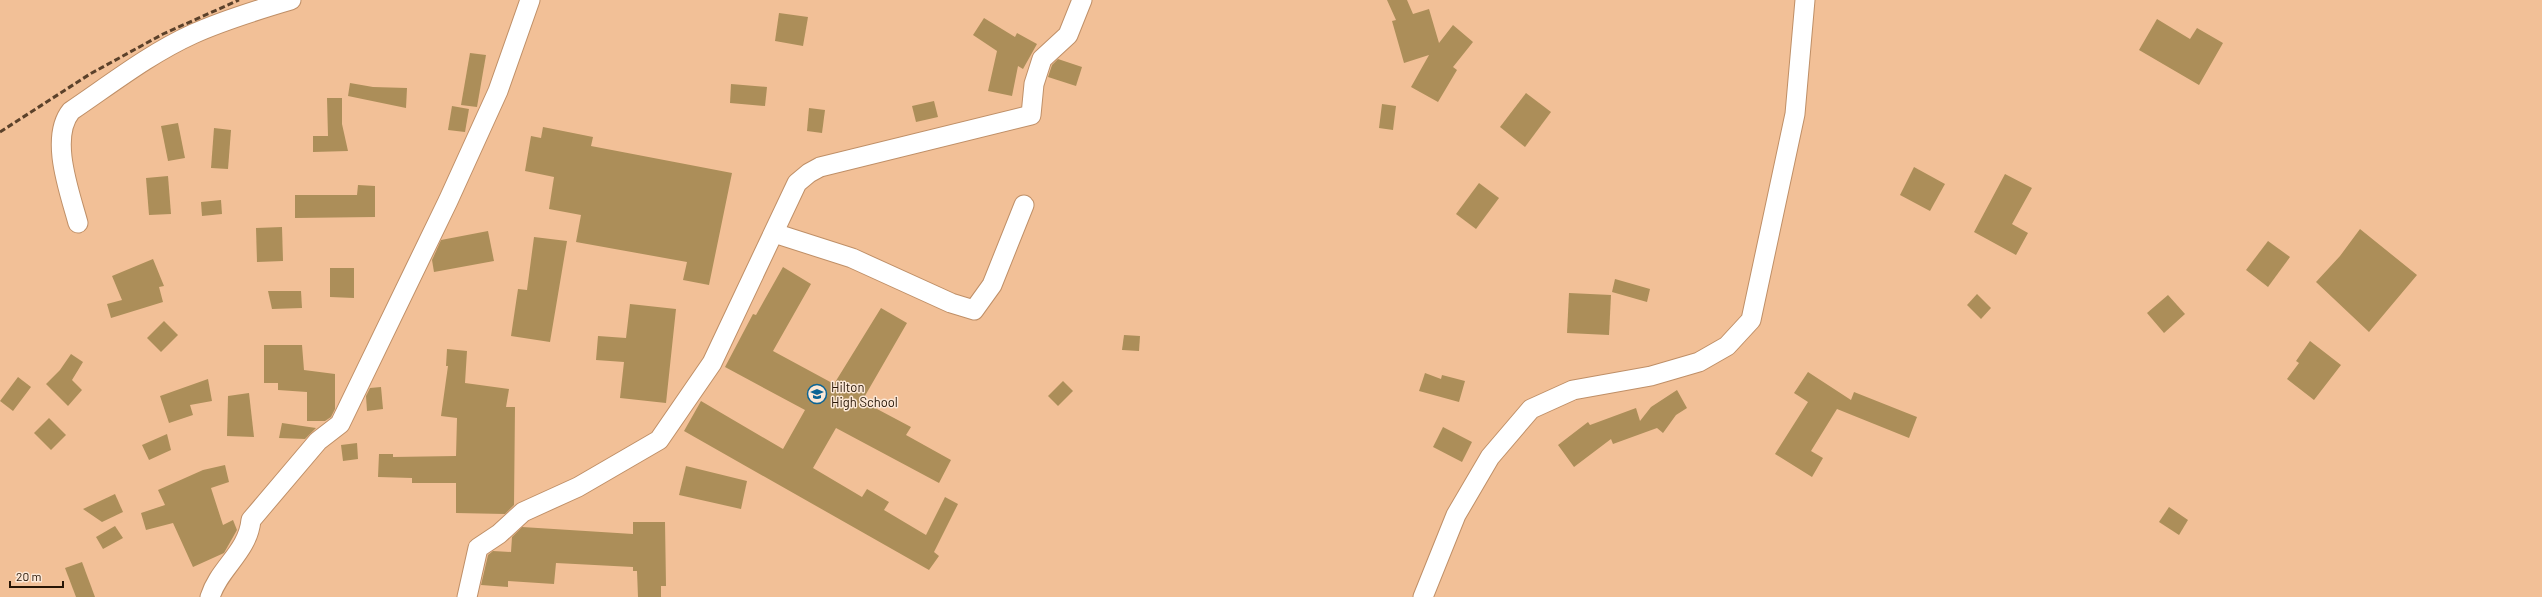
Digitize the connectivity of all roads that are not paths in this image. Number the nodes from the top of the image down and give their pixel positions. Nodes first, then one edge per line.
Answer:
1 (291, 0) edge
2 (530, 0) edge
3 (1082, 0) edge
4 (1805, 0) edge
5 (1024, 206) dead end
6 (78, 223) dead end
7 (774, 233) junction
8 (210, 597) edge
9 (466, 597) edge
10 (1423, 597) edge

1 - 6 street
2 - 8 street
3 - 7 street
4 - 10 street
5 - 7 street
7 - 9 street

